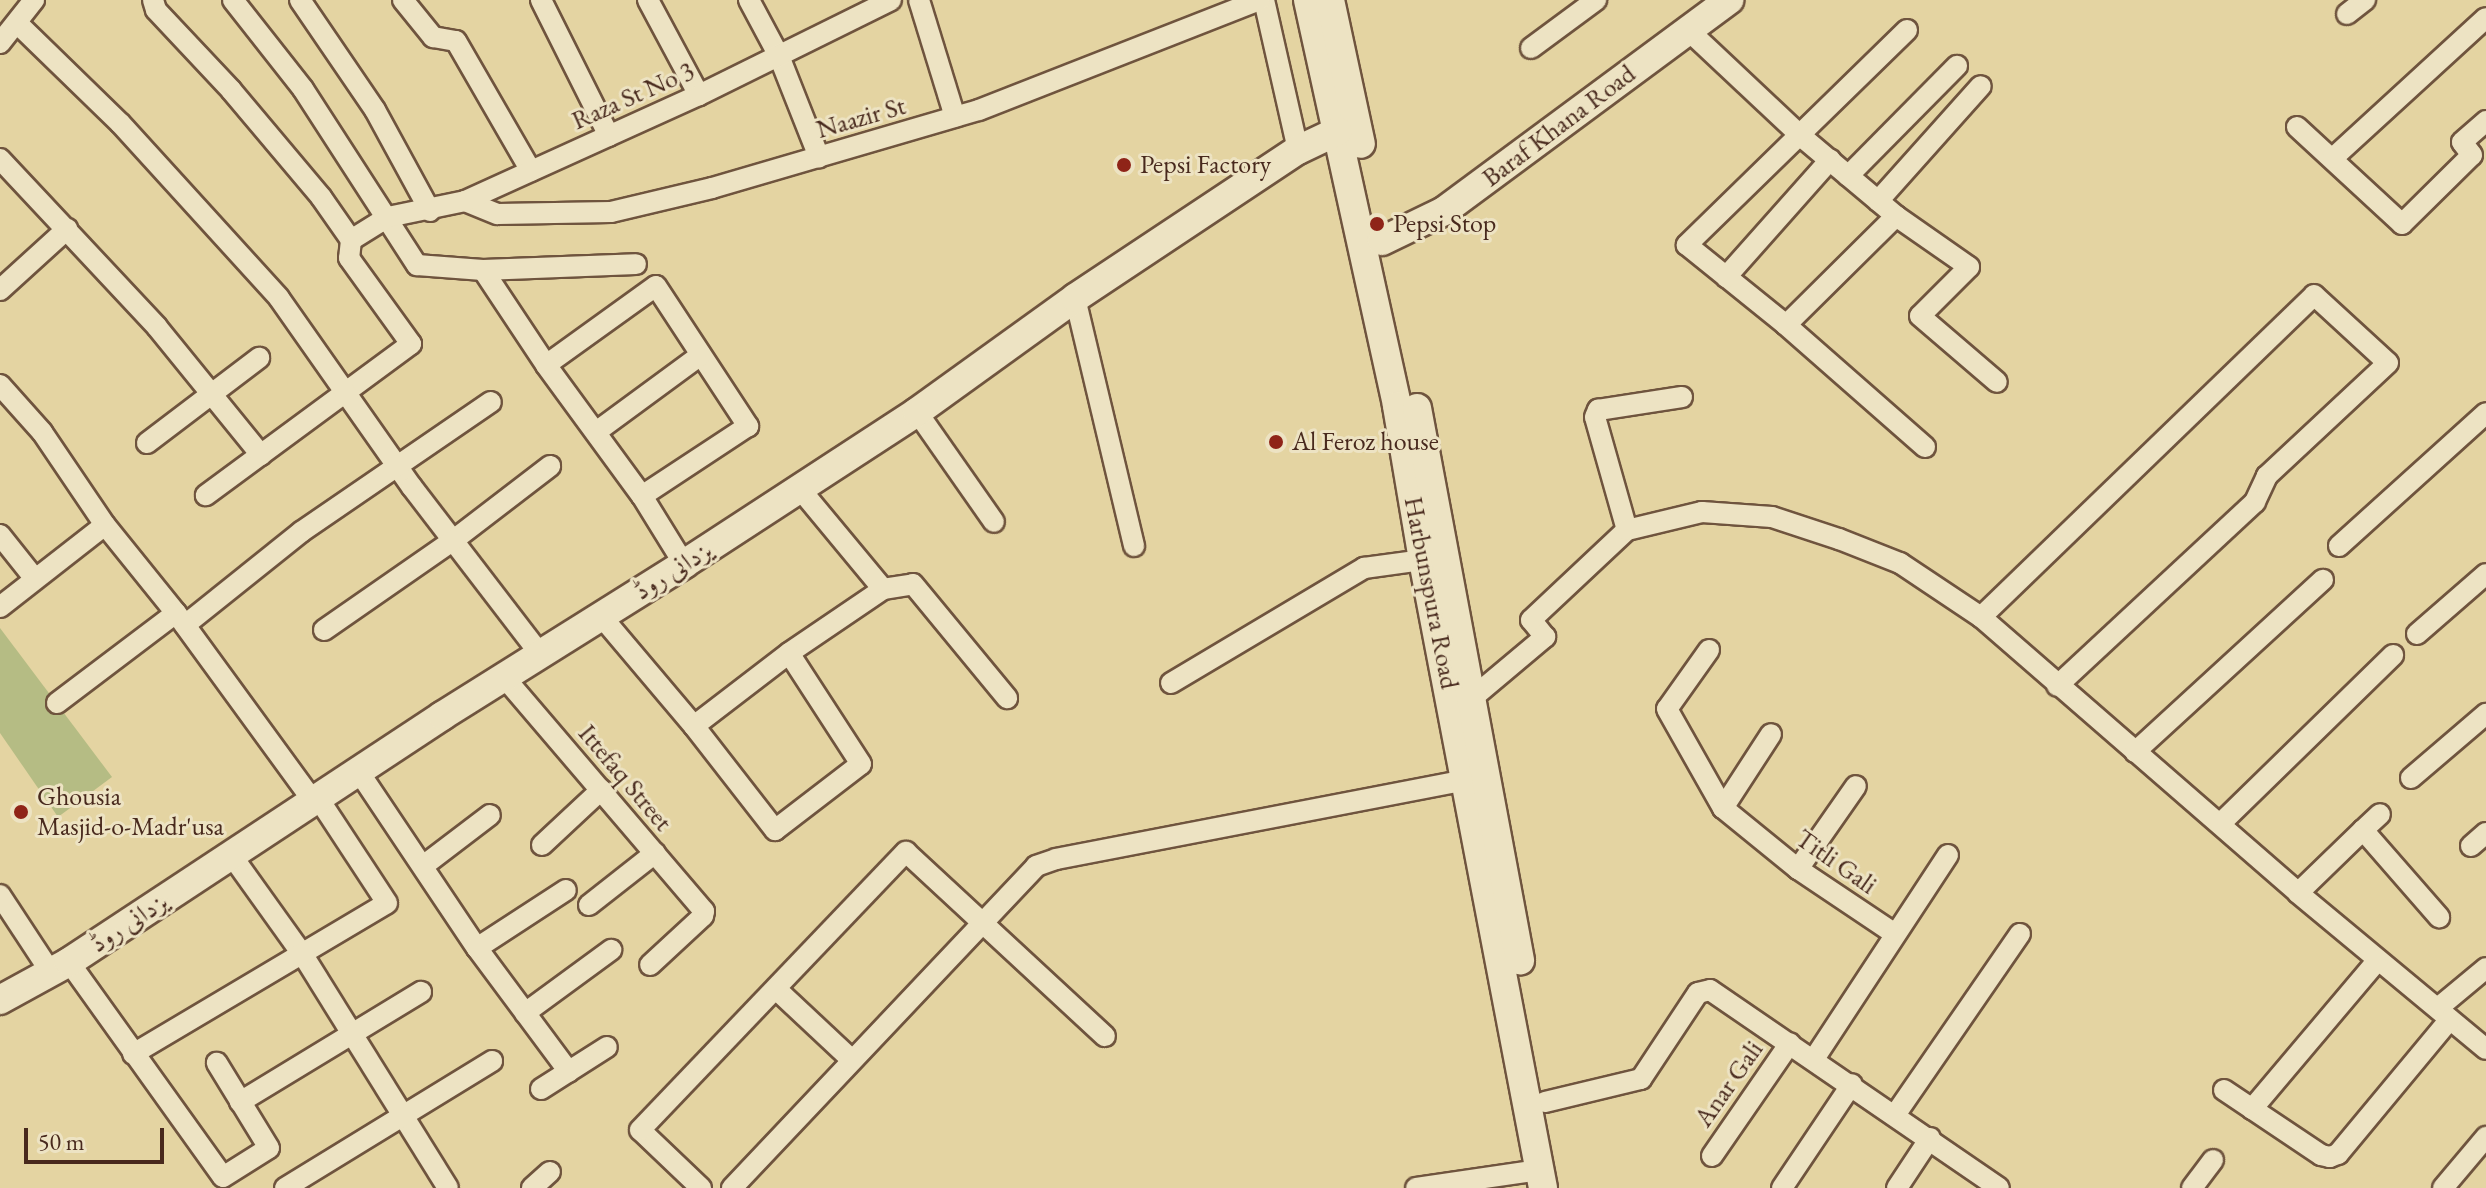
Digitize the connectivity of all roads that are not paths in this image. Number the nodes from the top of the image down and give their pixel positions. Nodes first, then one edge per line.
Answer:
1 (34, 0) edge
2 (153, 0) edge
3 (233, 0) edge
4 (300, 0) edge
5 (403, 0) edge
6 (541, 0) edge
7 (648, 0) edge
8 (749, 0) edge
9 (891, 0) edge
10 (919, 0) edge
11 (1261, 0) edge
12 (1308, 0) edge
13 (1330, 0) edge
14 (1596, 0) edge
15 (1729, 0) edge
16 (2365, 0) edge
17 (852, 9) edge
18 (2347, 14) dead end
19 (2486, 18) edge
20 (17, 23) junction
21 (1687, 29) junction
22 (1907, 30) dead end
23 (0, 43) edge
24 (1531, 48) dead end
25 (779, 56) junction
26 (1957, 66) dead end
27 (1981, 86) dead end
28 (699, 95) junction
29 (955, 117) junction
30 (2486, 121) edge
31 (2297, 127) dead end
32 (1338, 131) junction
33 (609, 136) junction
34 (1802, 137) junction
35 (1298, 150) junction
36 (819, 157) junction
37 (2333, 158) junction
38 (0, 159) edge
39 (1830, 160) junction
40 (531, 171) junction
41 (1848, 176) junction
42 (465, 201) junction
43 (1878, 201) junction
44 (430, 211) junction
45 (1896, 216) junction
46 (388, 217) junction
47 (67, 229) junction
48 (351, 240) junction
49 (1382, 241) junction
50 (636, 264) dead end
51 (483, 270) junction
52 (1726, 277) junction
53 (0, 290) edge
54 (1075, 298) junction
55 (1786, 325) junction
56 (701, 355) junction
57 (259, 358) dead end
58 (546, 365) junction
59 (1997, 382) dead end
60 (0, 385) edge
61 (346, 393) junction
62 (212, 394) junction
63 (1682, 397) dead end
64 (491, 402) dead end
65 (1407, 404) junction
66 (917, 412) junction
67 (2486, 413) edge
68 (596, 432) junction
69 (147, 443) dead end
70 (1925, 447) dead end
71 (261, 455) junction
72 (550, 466) dead end
73 (398, 467) junction
74 (799, 488) junction
75 (206, 495) dead end
76 (642, 496) junction
77 (994, 522) dead end
78 (105, 525) junction
79 (1627, 530) junction
80 (0, 535) edge
81 (455, 539) junction
82 (1134, 546) dead end
83 (2339, 546) dead end
84 (1423, 560) junction
85 (684, 564) junction
86 (2486, 574) edge
87 (35, 579) junction
88 (2323, 580) dead end
89 (883, 589) junction
90 (0, 607) edge
91 (601, 616) junction
92 (1981, 617) junction
93 (181, 619) junction
94 (324, 630) dead end
95 (2417, 634) dead end
96 (1709, 650) dead end
97 (789, 653) junction
98 (540, 654) junction
99 (2393, 655) dead end
100 (504, 677) junction
101 (1171, 683) dead end
102 (2057, 686) junction
103 (1007, 698) dead end
104 (1471, 699) junction
105 (57, 703) dead end
106 (2486, 714) edge
107 (694, 726) junction
108 (1771, 734) dead end
109 (2135, 752) junction
110 (359, 772) junction
111 (2411, 778) dead end
112 (1467, 780) junction
113 (1856, 786) dead end
114 (601, 790) junction
115 (316, 800) junction
116 (1723, 808) junction
117 (2380, 814) dead end
118 (490, 815) dead end
119 (2220, 824) junction
120 (2363, 830) junction
121 (542, 845) dead end
122 (655, 853) junction
123 (1948, 855) dead end
124 (232, 856) junction
125 (423, 866) junction
126 (1798, 869) junction
127 (566, 890) dead end
128 (2298, 893) junction
129 (0, 895) edge
130 (589, 905) dead end
131 (2439, 917) dead end
132 (983, 921) junction
133 (1895, 934) junction
134 (2020, 934) dead end
135 (477, 948) junction
136 (611, 950) dead end
137 (303, 955) junction
138 (2378, 960) junction
139 (650, 965) dead end
140 (59, 966) junction
141 (2486, 968) edge
142 (776, 989) junction
143 (421, 992) dead end
144 (0, 1000) edge
145 (525, 1013) junction
146 (2444, 1014) junction
147 (350, 1033) junction
148 (1105, 1036) dead end
149 (1790, 1043) junction
150 (607, 1047) dead end
151 (2486, 1049) edge
152 (133, 1054) junction
153 (1814, 1059) junction
154 (852, 1060) junction
155 (492, 1061) dead end
156 (217, 1063) dead end
157 (569, 1072) junction
158 (1852, 1084) junction
159 (541, 1089) dead end
160 (2224, 1090) dead end
161 (240, 1102) junction
162 (1545, 1102) junction
163 (2252, 1109) junction
164 (1895, 1115) junction
165 (403, 1117) junction
166 (2486, 1137) edge
167 (1930, 1138) junction
168 (1712, 1156) dead end
169 (2213, 1160) dead end
170 (550, 1172) dead end
171 (1550, 1178) edge
172 (221, 1184) edge
173 (285, 1188) edge
174 (448, 1188) edge
175 (532, 1188) edge
176 (701, 1188) edge
177 (732, 1188) edge
178 (1416, 1188) edge
179 (1782, 1188) edge
180 (1897, 1188) edge
181 (1999, 1188) edge
182 (2192, 1188) edge
183 (2443, 1188) edge

1 - 20 street
2 - 48 street
3 - 46 street
4 - 44 street
5 - 40 street
6 - 33 street
7 - 28 street
8 - 25 street
9 - 17 street, Raza St No 3
10 - 29 street
11 - 29 street, Naazir St
11 - 35 street
12 - 32 main road, Harbunspura Road
13 - 49 main road, Harbunspura Road
14 - 24 street
15 - 21 main road, Baraf Khana Road
16 - 18 street
17 - 25 street, Raza St No 3
19 - 37 street
20 - 23 street
20 - 61 street
21 - 34 street
21 - 49 main road, Baraf Khana Road
22 - 34 street
25 - 28 street, Raza St No 3
25 - 36 street
26 - 41 street
27 - 43 street
28 - 33 street, Raza St No 3
29 - 36 street, Naazir St
30 - 37 street
31 - 37 street
32 - 35 main road, یزدانی روڈ
32 - 65 main road, Harbunspura Road
33 - 40 street, Raza St No 3
34 - 39 street
34 - 52 street
35 - 54 main road, یزدانی روڈ
36 - 42 street, Naazir St
38 - 47 street
39 - 41 street
39 - 52 street
40 - 42 street, Raza St No 3
41 - 43 street
42 - 44 street, Raza St No 3
43 - 45 street
44 - 46 street, Raza St No 3
45 - 55 street
45 - 59 street
46 - 48 street
46 - 51 street
47 - 53 street
47 - 62 street
48 - 61 street
49 - 65 main road, Harbunspura Road
50 - 51 street
51 - 58 street
52 - 55 street
54 - 66 main road, یزدانی روڈ
54 - 82 street
55 - 70 street
56 - 58 street
56 - 68 street
56 - 76 street
57 - 62 street
58 - 68 street
60 - 78 street
61 - 71 street
61 - 73 street
62 - 69 street
62 - 71 street
63 - 79 street
64 - 73 street
65 - 84 main road, Harbunspura Road
65 - 104 main road, Harbunspura Road
66 - 74 main road, یزدانی روڈ
66 - 77 street
67 - 83 street
68 - 76 street
71 - 75 street
72 - 81 street
73 - 81 street
73 - 93 street
74 - 85 main road, یزدانی روڈ
74 - 89 street
76 - 85 street
78 - 87 street
78 - 93 street
79 - 92 street
79 - 104 street
80 - 87 street
81 - 94 street
81 - 98 street
84 - 101 street
84 - 112 main road, Harbunspura Road
85 - 91 main road, یزدانی روڈ
86 - 95 street
87 - 90 street
88 - 109 street
89 - 97 street
89 - 103 street
91 - 98 main road, یزدانی روڈ
91 - 107 street
92 - 102 street
92 - 102 street
93 - 105 street
93 - 115 street
96 - 116 street, Titli Gali
97 - 107 street
97 - 107 street
98 - 100 main road, یزدانی روڈ
99 - 119 street
100 - 110 main road, یزدانی روڈ
100 - 114 street, Ittefaq Street
102 - 109 street
104 - 162 main road, Harbunspura Road
106 - 111 street
108 - 116 street
109 - 119 street
110 - 115 main road, یزدانی روڈ
110 - 125 street
112 - 132 street
112 - 171 main road, Harbunspura Road
113 - 126 street
114 - 121 street
114 - 122 street, Ittefaq Street
115 - 124 main road, یزدانی روڈ
115 - 137 street
116 - 126 street, Titli Gali
117 - 120 street
118 - 125 street
119 - 128 street
120 - 128 street
120 - 131 street
122 - 130 street
122 - 139 street, Ittefaq Street
123 - 133 street
124 - 137 street
124 - 140 main road, یزدانی روڈ
125 - 135 street
126 - 133 street, Titli Gali
127 - 135 street
128 - 138 street
129 - 140 street
132 - 142 street
132 - 148 street
132 - 154 street
133 - 153 street
134 - 164 street
135 - 145 street
136 - 145 street
137 - 147 street
137 - 152 street
138 - 146 street
138 - 163 street
140 - 144 main road, یزدانی روڈ
140 - 152 street
141 - 146 street
142 - 154 street
142 - 176 street
143 - 147 street
145 - 157 street
146 - 151 street
146 - 163 street
147 - 161 street
147 - 165 street
149 - 153 street
149 - 162 street
149 - 168 street, Anar Gali
150 - 157 street
152 - 172 street
153 - 158 street
154 - 177 street
155 - 165 street
156 - 161 street
157 - 159 street
158 - 164 street
158 - 179 street
160 - 163 street
161 - 172 street
162 - 171 main road, Harbunspura Road
164 - 167 street
165 - 173 street
165 - 174 street
166 - 183 street
167 - 180 street
167 - 181 street
169 - 182 street
170 - 175 street
171 - 178 street

